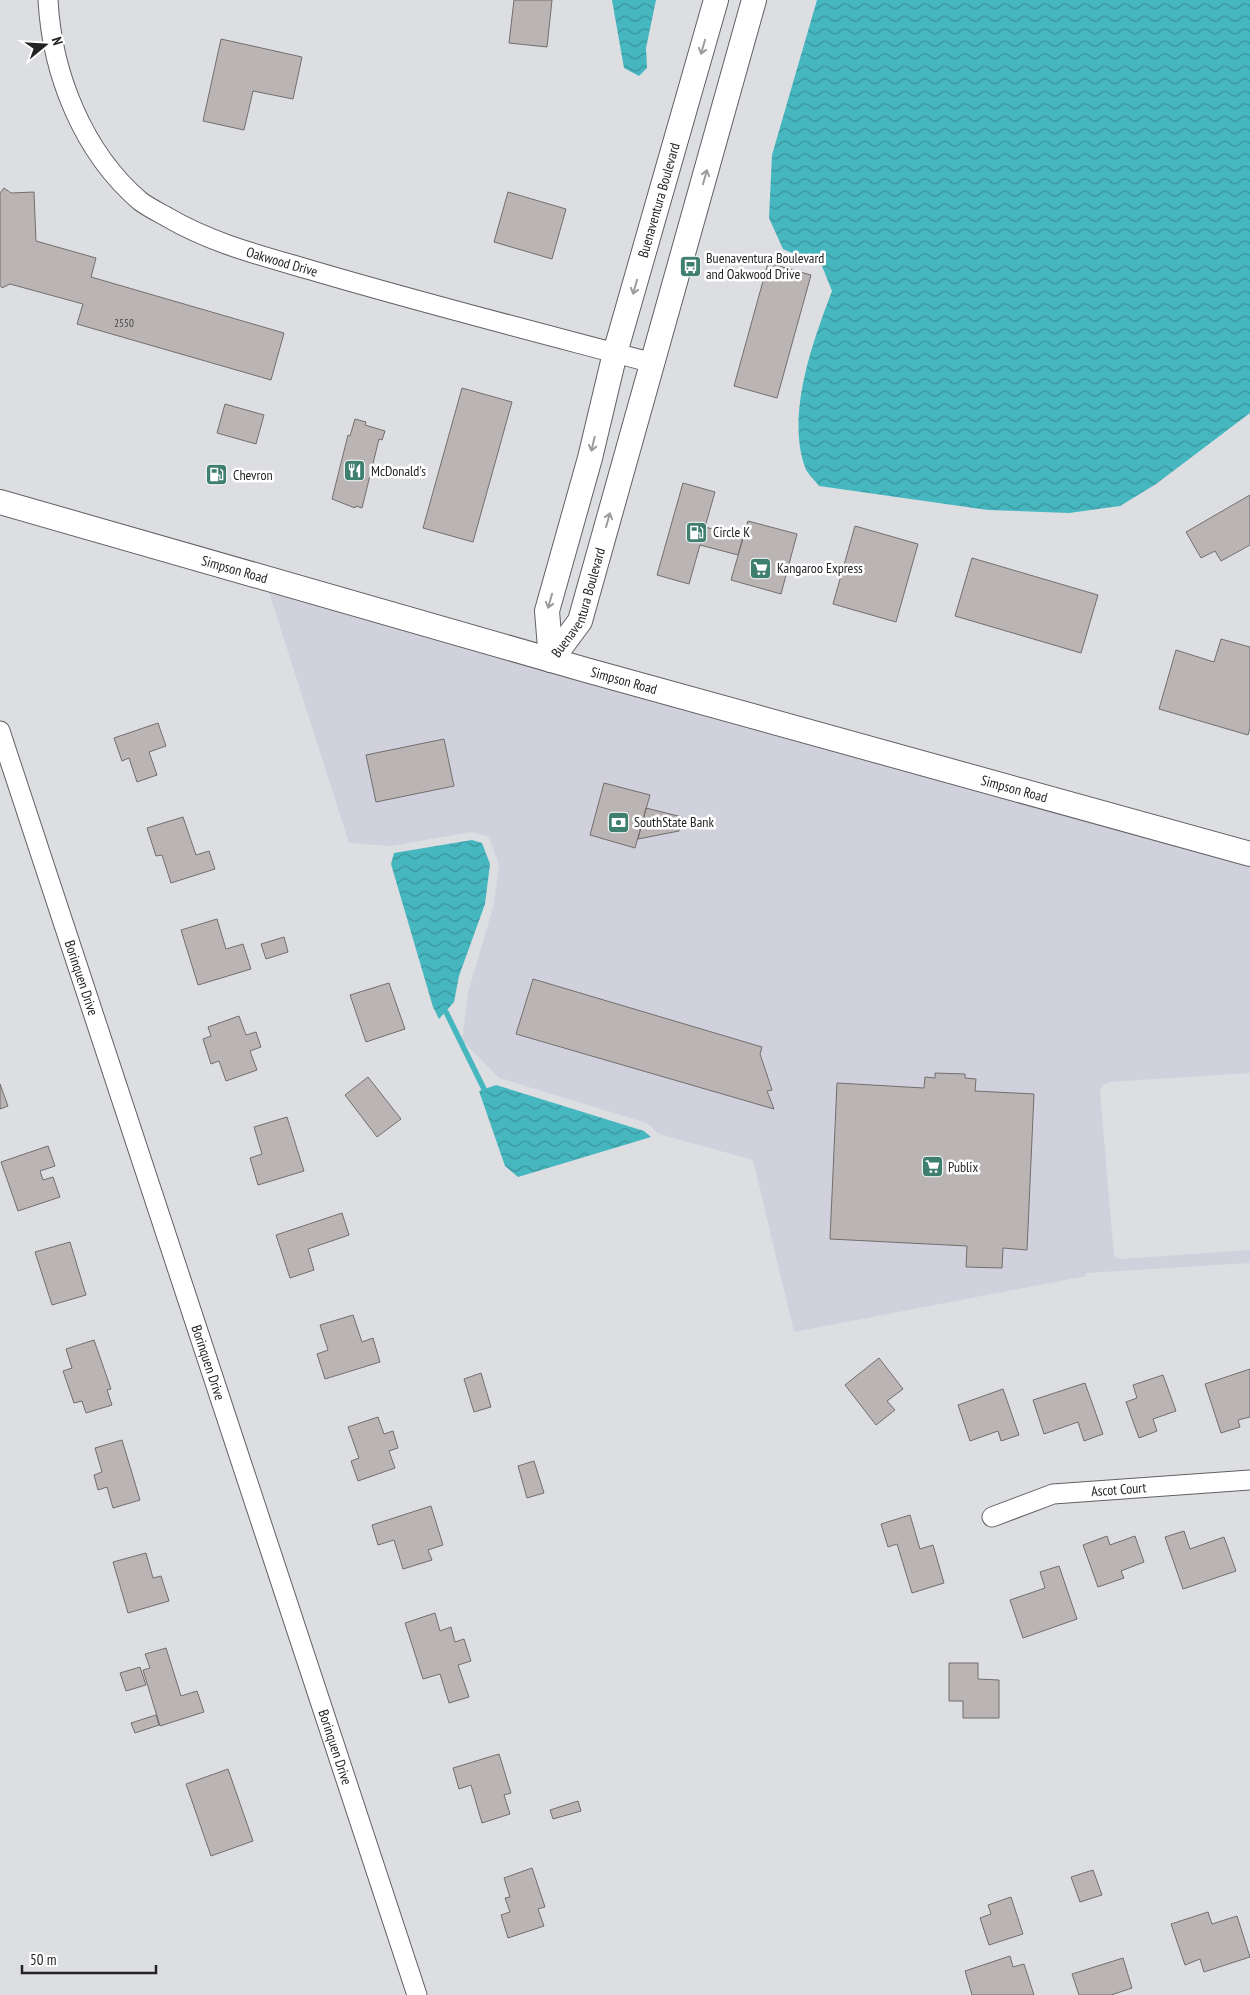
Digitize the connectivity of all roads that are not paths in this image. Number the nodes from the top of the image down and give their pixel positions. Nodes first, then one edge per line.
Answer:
1 (48, 0) edge
2 (716, 0) edge
3 (754, 0) edge
4 (615, 353) junction
5 (652, 363) junction
6 (0, 502) edge
7 (551, 660) junction
8 (0, 731) edge
9 (1250, 854) edge
10 (1250, 1480) edge
11 (992, 1517) dead end
12 (417, 1995) edge

1 - 4 street, Oakwood Drive
2 -> 4 main road, Buenaventura Boulevard
5 -> 3 main road, Buenaventura Boulevard
4 - 5 street, Oakwood Drive
4 -> 7 main road, Buenaventura Boulevard
7 -> 5 main road, Buenaventura Boulevard
6 - 7 main road, Simpson Road
7 - 9 main road, Simpson Road
8 - 12 street, Borinquen Drive
10 - 11 street, Ascot Court

